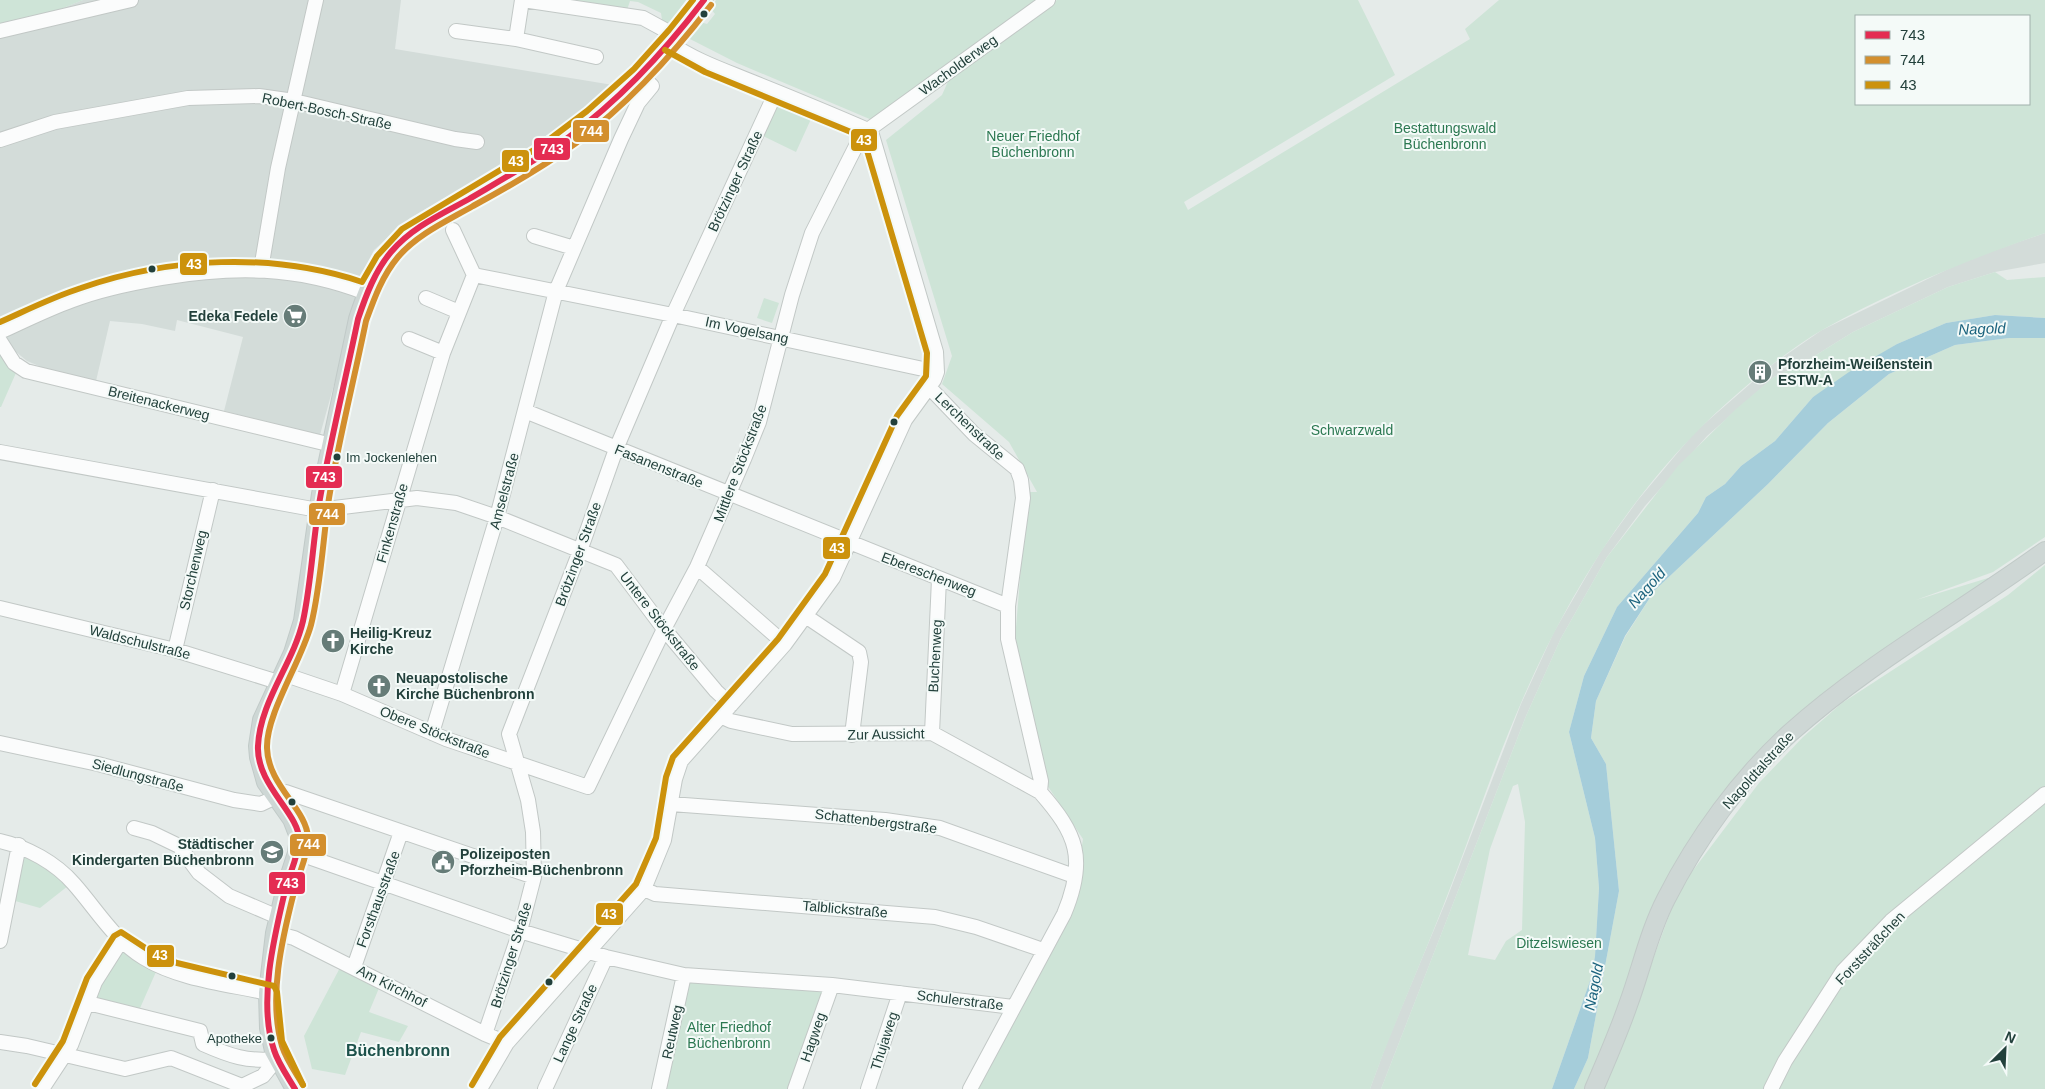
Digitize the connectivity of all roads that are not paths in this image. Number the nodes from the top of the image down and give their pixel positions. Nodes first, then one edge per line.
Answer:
1 (131, 0) edge
2 (316, 0) edge
3 (523, 0) edge
4 (704, 0) edge
5 (1048, 0) edge
6 (456, 30) dead end
7 (0, 32) edge
8 (516, 39) junction
9 (673, 39) junction
10 (596, 57) dead end
11 (640, 75) junction
12 (776, 92) junction
13 (294, 101) junction
14 (868, 130) junction
15 (0, 140) edge
16 (477, 142) dead end
17 (454, 230) dead end
18 (534, 236) dead end
19 (574, 248) junction
20 (262, 269) junction
21 (474, 275) junction
22 (556, 291) junction
23 (366, 293) junction
24 (426, 298) dead end
25 (459, 312) junction
26 (673, 315) junction
27 (0, 332) edge
28 (409, 338) dead end
29 (782, 338) junction
30 (0, 341) edge
31 (443, 353) junction
32 (938, 372) junction
33 (929, 387) junction
34 (525, 412) junction
35 (332, 445) junction
36 (616, 448) junction
37 (0, 452) edge
38 (213, 490) junction
39 (729, 495) junction
40 (399, 498) junction
41 (318, 510) junction
42 (497, 517) junction
43 (849, 543) junction
44 (580, 551) junction
45 (2045, 551) edge
46 (697, 567) junction
47 (939, 579) junction
48 (1008, 606) junction
49 (0, 608) edge
50 (807, 617) junction
51 (664, 629) junction
52 (785, 644) junction
53 (175, 650) junction
54 (281, 678) junction
55 (342, 694) junction
56 (731, 705) junction
57 (720, 716) junction
58 (932, 733) junction
59 (432, 734) junction
60 (852, 735) junction
61 (0, 743) edge
62 (516, 764) junction
63 (588, 787) joint
64 (1040, 792) junction
65 (2045, 794) edge
66 (274, 797) junction
67 (671, 804) junction
68 (134, 828) dead end
69 (402, 832) junction
70 (0, 841) edge
71 (19, 845) junction
72 (298, 854) junction
73 (1074, 876) junction
74 (534, 877) junction
75 (384, 883) junction
76 (644, 889) junction
77 (276, 925) junction
78 (520, 931) junction
79 (0, 941) edge
80 (120, 941) junction
81 (1043, 950) junction
82 (588, 952) junction
83 (606, 957) junction
84 (354, 967) junction
85 (684, 975) junction
86 (832, 986) junction
87 (268, 993) junction
88 (900, 993) junction
89 (88, 1003) junction
90 (1013, 1006) junction
91 (485, 1034) junction
92 (0, 1042) edge
93 (507, 1043) junction
94 (65, 1056) junction
95 (277, 1059) junction
96 (484, 1088) edge
97 (42, 1089) edge
98 (295, 1089) edge
99 (545, 1089) edge
100 (659, 1089) edge
101 (795, 1089) edge
102 (868, 1089) edge
103 (970, 1089) edge
104 (1594, 1089) edge
105 (1771, 1089) edge

1 - 7 street
2 - 13 street
3 - 8 street
3 - 9 street
4 - 9 main road
5 - 14 street, Wacholderweg
6 - 8 street
8 - 10 street
9 - 11 main road
9 - 12 street
11 - 19 street, Amselstraße
11 - 23 main road
12 - 14 street
12 - 26 street, Brötzinger Straße
13 - 15 street, Robert-Bosch-Straße
13 - 16 street, Robert-Bosch-Straße
13 - 20 street
14 - 29 street, Mittlere Stöckstraße
14 - 32 street, Lerchenstraße
17 - 21 street
18 - 19 street
19 - 22 street, Amselstraße
20 - 23 street
20 - 27 street
21 - 22 street
21 - 25 street, Finkenstraße
22 - 26 street, Im Vogelsang
22 - 34 street, Amselstraße
23 - 35 main road
24 - 25 street
25 - 31 street, Finkenstraße
26 - 29 street, Im Vogelsang
26 - 36 street, Brötzinger Straße
28 - 31 street
29 - 32 street, Im Vogelsang
29 - 39 street, Mittlere Stöckstraße
30 - 35 street, Breitenackerweg
31 - 40 street, Finkenstraße
32 - 33 street, Lerchenstraße
33 - 43 street
33 - 48 street, Lerchenstraße
34 - 36 street, Fasanenstraße
34 - 42 street, Amselstraße
35 - 41 main road
36 - 39 street, Fasanenstraße
36 - 44 street, Brötzinger Straße
37 - 38 street
38 - 41 street
38 - 53 street, Storchenweg
39 - 43 street, Fasanenstraße
39 - 46 street, Mittlere Stöckstraße
40 - 41 street, Untere Stöckstraße
40 - 42 street, Untere Stöckstraße
40 - 55 street, Finkenstraße
41 - 54 main road
42 - 44 street, Untere Stöckstraße
42 - 59 street, Amselstraße
43 - 47 street, Ebereschenweg
43 - 50 street
44 - 51 street, Untere Stöckstraße
44 - 62 street, Brötzinger Straße
45 - 104 main road, Nagoldtalstraße
46 - 51 street, Mittlere Stöckstraße
46 - 52 street
47 - 48 street, Ebereschenweg
47 - 58 street, Buchenweg
48 - 64 street
49 - 53 street, Waldschulstraße
50 - 52 street
50 - 60 street
51 - 56 street, Untere Stöckstraße
51 - 63 street, Mittlere Stöckstraße
52 - 56 street
53 - 54 street, Waldschulstraße
54 - 55 street, Obere Stöckstraße
54 - 66 main road
55 - 59 street, Obere Stöckstraße
56 - 57 street
57 - 60 street, Zur Aussicht
57 - 67 street
58 - 60 street, Zur Aussicht
58 - 64 street, Zur Aussicht
59 - 62 street, Obere Stöckstraße
61 - 66 street, Siedlungstraße
62 - 63 street, Obere Stöckstraße
62 - 74 street, Brötzinger Straße
64 - 73 street, Zur Aussicht
65 - 105 street, Forststräßchen
66 - 69 street, Siedlungstraße
66 - 72 main road
67 - 73 street, Schattenbergstraße
67 - 76 street
68 - 77 street, Am Kirchhof
69 - 74 street, Siedlungstraße
69 - 75 street, Forsthausstraße
70 - 71 street
71 - 79 street
71 - 80 street
72 - 75 street, Schulerstraße
72 - 77 main road
73 - 81 street, Zur Aussicht
74 - 78 street, Brötzinger Straße
75 - 78 street, Schulerstraße
75 - 84 street, Forsthausstraße
76 - 81 street, Talblickstraße
76 - 82 street
77 - 84 street, Am Kirchhof
77 - 87 main road
78 - 82 street, Schulerstraße
78 - 91 street, Brötzinger Straße
80 - 87 street
80 - 89 street
81 - 90 street, Zur Aussicht
82 - 83 street, Schulerstraße
82 - 93 street
83 - 85 street, Schulerstraße
83 - 99 street, Lange Straße
84 - 91 street, Am Kirchhof
85 - 86 street, Schulerstraße
85 - 100 street, Reutweg
86 - 88 street, Schulerstraße
86 - 101 street, Hagweg
87 - 95 main road
88 - 90 street, Schulerstraße
88 - 102 street, Thujaweg
89 - 94 street
89 - 95 street
90 - 103 street, Zur Aussicht
91 - 93 street, Am Kirchhof
92 - 94 street
93 - 96 street
94 - 95 street
94 - 97 street
95 - 98 main road

